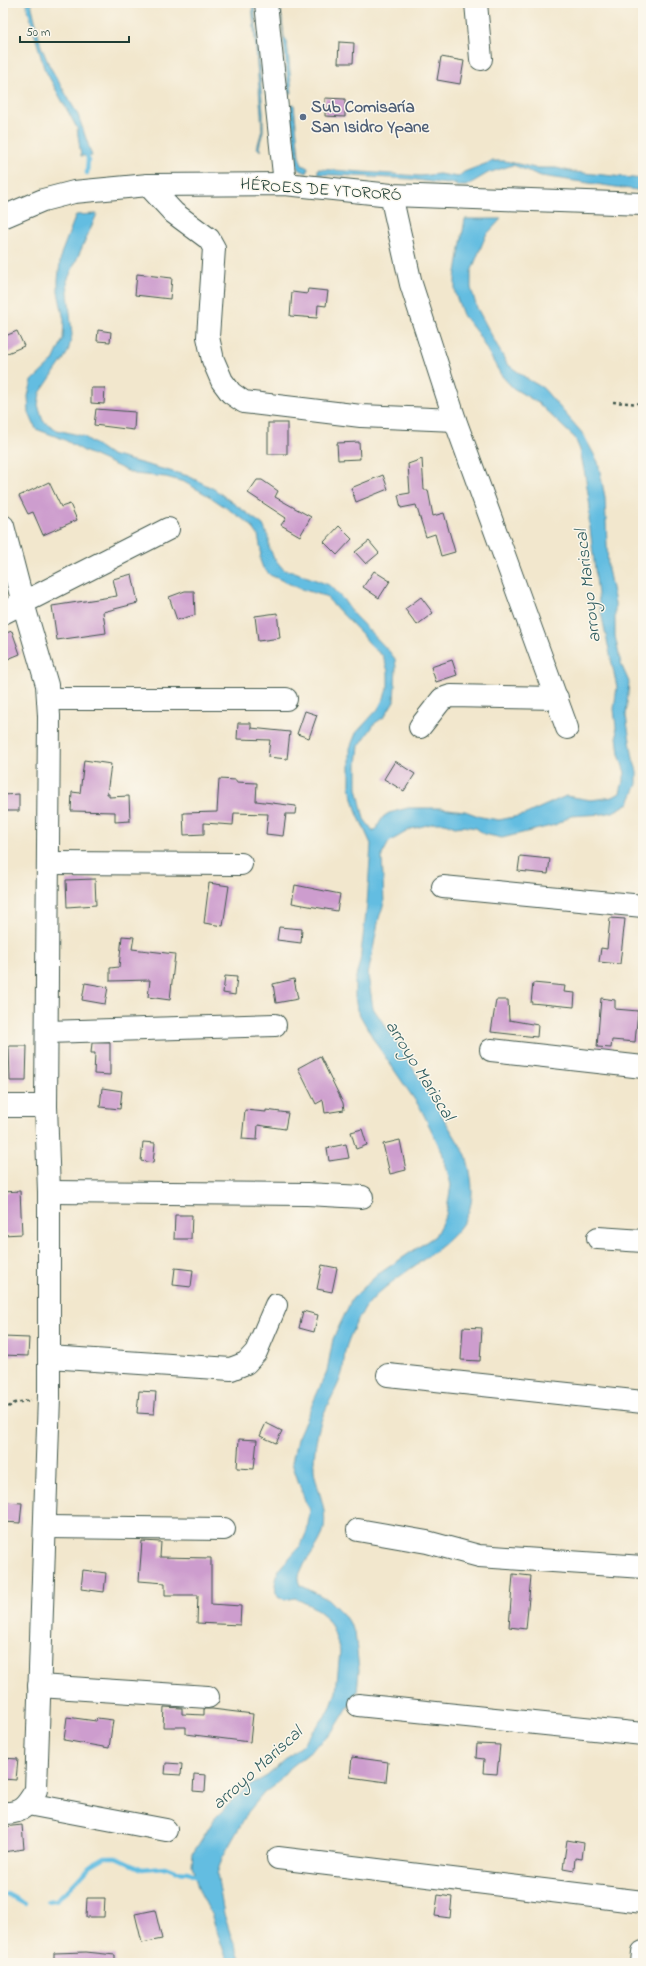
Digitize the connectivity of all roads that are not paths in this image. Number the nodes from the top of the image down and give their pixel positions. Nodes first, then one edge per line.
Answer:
1 (266, 3) edge
2 (476, 3) edge
3 (481, 59) dead end
4 (285, 184) junction
5 (148, 185) junction
6 (391, 195) junction
7 (643, 204) edge
8 (3, 217) edge
9 (455, 420) junction
10 (3, 526) edge
11 (168, 529) dead end
12 (23, 603) junction
13 (3, 613) edge
14 (286, 698) dead end
15 (557, 698) junction
16 (48, 699) junction
17 (420, 727) dead end
18 (567, 728) dead end
19 (48, 863) junction
20 (241, 864) dead end
21 (443, 887) dead end
22 (643, 906) edge
23 (275, 1025) dead end
24 (47, 1032) junction
25 (491, 1050) dead end
26 (643, 1067) edge
27 (3, 1106) edge
28 (46, 1106) junction
29 (49, 1192) junction
30 (362, 1197) dead end
31 (598, 1238) dead end
32 (643, 1241) edge
33 (276, 1305) dead end
34 (49, 1357) junction
35 (388, 1374) dead end
36 (643, 1402) edge
37 (46, 1527) junction
38 (224, 1529) dead end
39 (358, 1530) dead end
40 (643, 1567) edge
41 (39, 1686) junction
42 (208, 1697) dead end
43 (358, 1705) dead end
44 (643, 1734) edge
45 (28, 1804) junction
46 (3, 1813) edge
47 (166, 1830) dead end
48 (278, 1858) dead end
49 (643, 1902) edge
50 (643, 1952) edge
51 (642, 1963) edge

1 - 4 street
2 - 3 street
4 - 5 street, HÉROES DE YTORORÓ
4 - 6 street, HÉROES DE YTORORÓ
5 - 8 street, HÉROES DE YTORORÓ
5 - 9 street
6 - 7 street, HÉROES DE YTORORÓ
6 - 9 street
9 - 15 street
10 - 12 street
11 - 12 street
12 - 13 street
12 - 16 street
14 - 16 street
15 - 17 street
15 - 18 street
16 - 19 street
19 - 20 street
19 - 24 street
21 - 22 street
23 - 24 street
24 - 28 street
25 - 26 street
27 - 28 street
28 - 29 street
29 - 30 street
29 - 34 street
31 - 32 street
33 - 34 street
34 - 37 street
35 - 36 street
37 - 38 street
37 - 41 street
39 - 40 street
41 - 42 street
41 - 45 street
43 - 44 street
45 - 46 street
45 - 47 street
48 - 49 street
50 - 51 street

